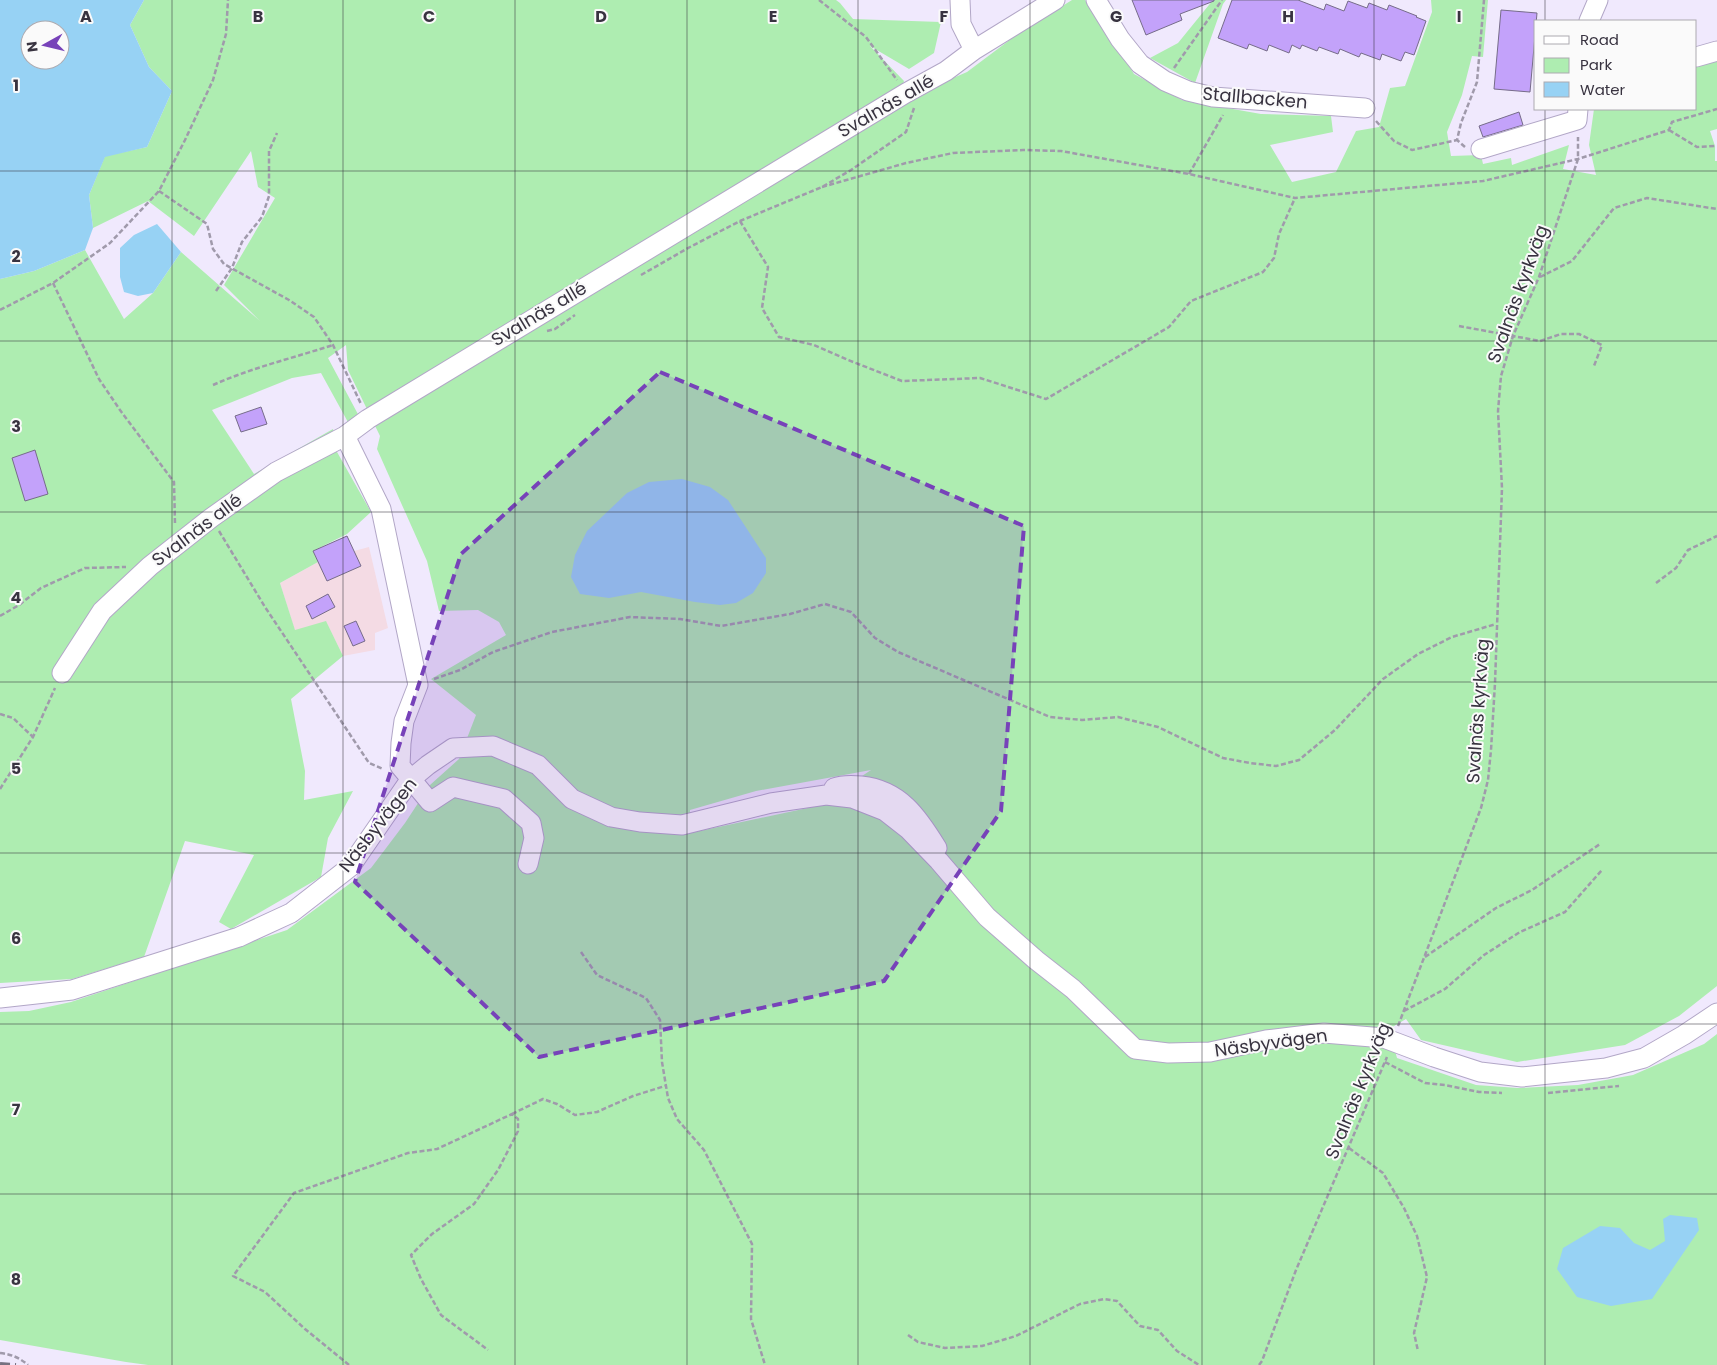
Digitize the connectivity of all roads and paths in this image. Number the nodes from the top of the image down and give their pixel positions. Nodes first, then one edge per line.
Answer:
1 (228, 0) edge
2 (960, 0) edge
3 (1055, 0) edge
4 (1096, 0) edge
5 (1222, 0) edge
6 (1484, 0) edge
7 (1598, 0) edge
8 (1589, 20) edge
9 (974, 50) junction
10 (1717, 51) edge
11 (1697, 58) edge
12 (1165, 81) junction
13 (1232, 98) junction
14 (1365, 108) joint
15 (1717, 109) edge
16 (1577, 114) edge
17 (1668, 130) junction
18 (277, 133) dead end
19 (1457, 140) junction
20 (1715, 146) dead end
21 (1481, 149) joint
22 (1578, 159) junction
23 (1188, 174) junction
24 (159, 191) junction
25 (1295, 198) junction
26 (1717, 209) edge
27 (232, 268) junction
28 (1540, 277) junction
29 (53, 283) junction
30 (216, 291) dead end
31 (0, 310) edge
32 (1459, 326) dead end
33 (1513, 336) junction
34 (333, 345) junction
35 (1594, 366) dead end
36 (213, 385) dead end
37 (368, 419) junction
38 (345, 436) junction
39 (211, 518) junction
40 (171, 530) dead end
41 (1717, 536) edge
42 (150, 566) junction
43 (1656, 583) dead end
44 (0, 616) edge
45 (1496, 624) junction
46 (62, 673) joint
47 (418, 685) junction
48 (0, 714) edge
49 (33, 737) junction
50 (386, 770) dead end
51 (410, 780) junction
52 (0, 789) edge
53 (1600, 844) dead end
54 (528, 864) dead end
55 (1602, 870) dead end
56 (581, 952) dead end
57 (1424, 958) junction
58 (0, 998) edge
59 (1403, 1012) junction
60 (1717, 1013) edge
61 (1394, 1042) junction
62 (666, 1086) junction
63 (512, 1114) junction
64 (1349, 1148) junction
65 (908, 1335) dead end
66 (488, 1350) dead end
67 (1418, 1351) dead end
68 (0, 1353) edge
69 (28, 1365) edge
70 (349, 1365) edge
71 (765, 1365) edge
72 (1200, 1365) edge
73 (1259, 1365) edge

1 - 24 path
2 - 9 street
3 - 9 street, Svalnäs allé
4 - 12 street, Stallbacken
5 - 12 path
6 - 19 path
7 - 8 street
9 - 37 street, Svalnäs allé
10 - 11 street
12 - 13 street, Stallbacken
13 - 14 street, Stallbacken
13 - 23 path
14 - 19 path
15 - 17 path
16 - 21 street
16 - 22 path, Svalnäs kyrkväg
17 - 20 path
17 - 22 path
18 - 27 path
19 - 21 path
22 - 25 path
22 - 28 path, Svalnäs kyrkväg
23 - 25 path
23 - 25 path
24 - 27 path
24 - 29 path
26 - 28 path
27 - 30 path
27 - 34 path
28 - 33 path, Svalnäs kyrkväg
29 - 31 path
29 - 40 path
32 - 33 path
33 - 35 path
33 - 45 path, Svalnäs kyrkväg
34 - 36 path
34 - 37 path
37 - 38 street, Svalnäs allé
38 - 39 street, Svalnäs allé
38 - 47 street
39 - 42 street, Svalnäs allé
39 - 50 path
41 - 43 path
42 - 44 path
42 - 46 street, Svalnäs allé
45 - 47 path
45 - 57 path, Svalnäs kyrkväg
46 - 49 path
47 - 51 street
48 - 49 path
49 - 52 path
51 - 54 street
51 - 58 street, Näsbyvägen
51 - 61 street, Näsbyvägen
53 - 57 path
55 - 59 path
56 - 62 path
57 - 59 path, Svalnäs kyrkväg
59 - 61 path, Svalnäs kyrkväg
60 - 61 street, Näsbyvägen
61 - 64 path, Svalnäs kyrkväg
62 - 63 path
62 - 71 path
63 - 66 path
63 - 70 path
64 - 67 path
64 - 73 path, Svalnäs kyrkväg
65 - 72 path
68 - 69 path

